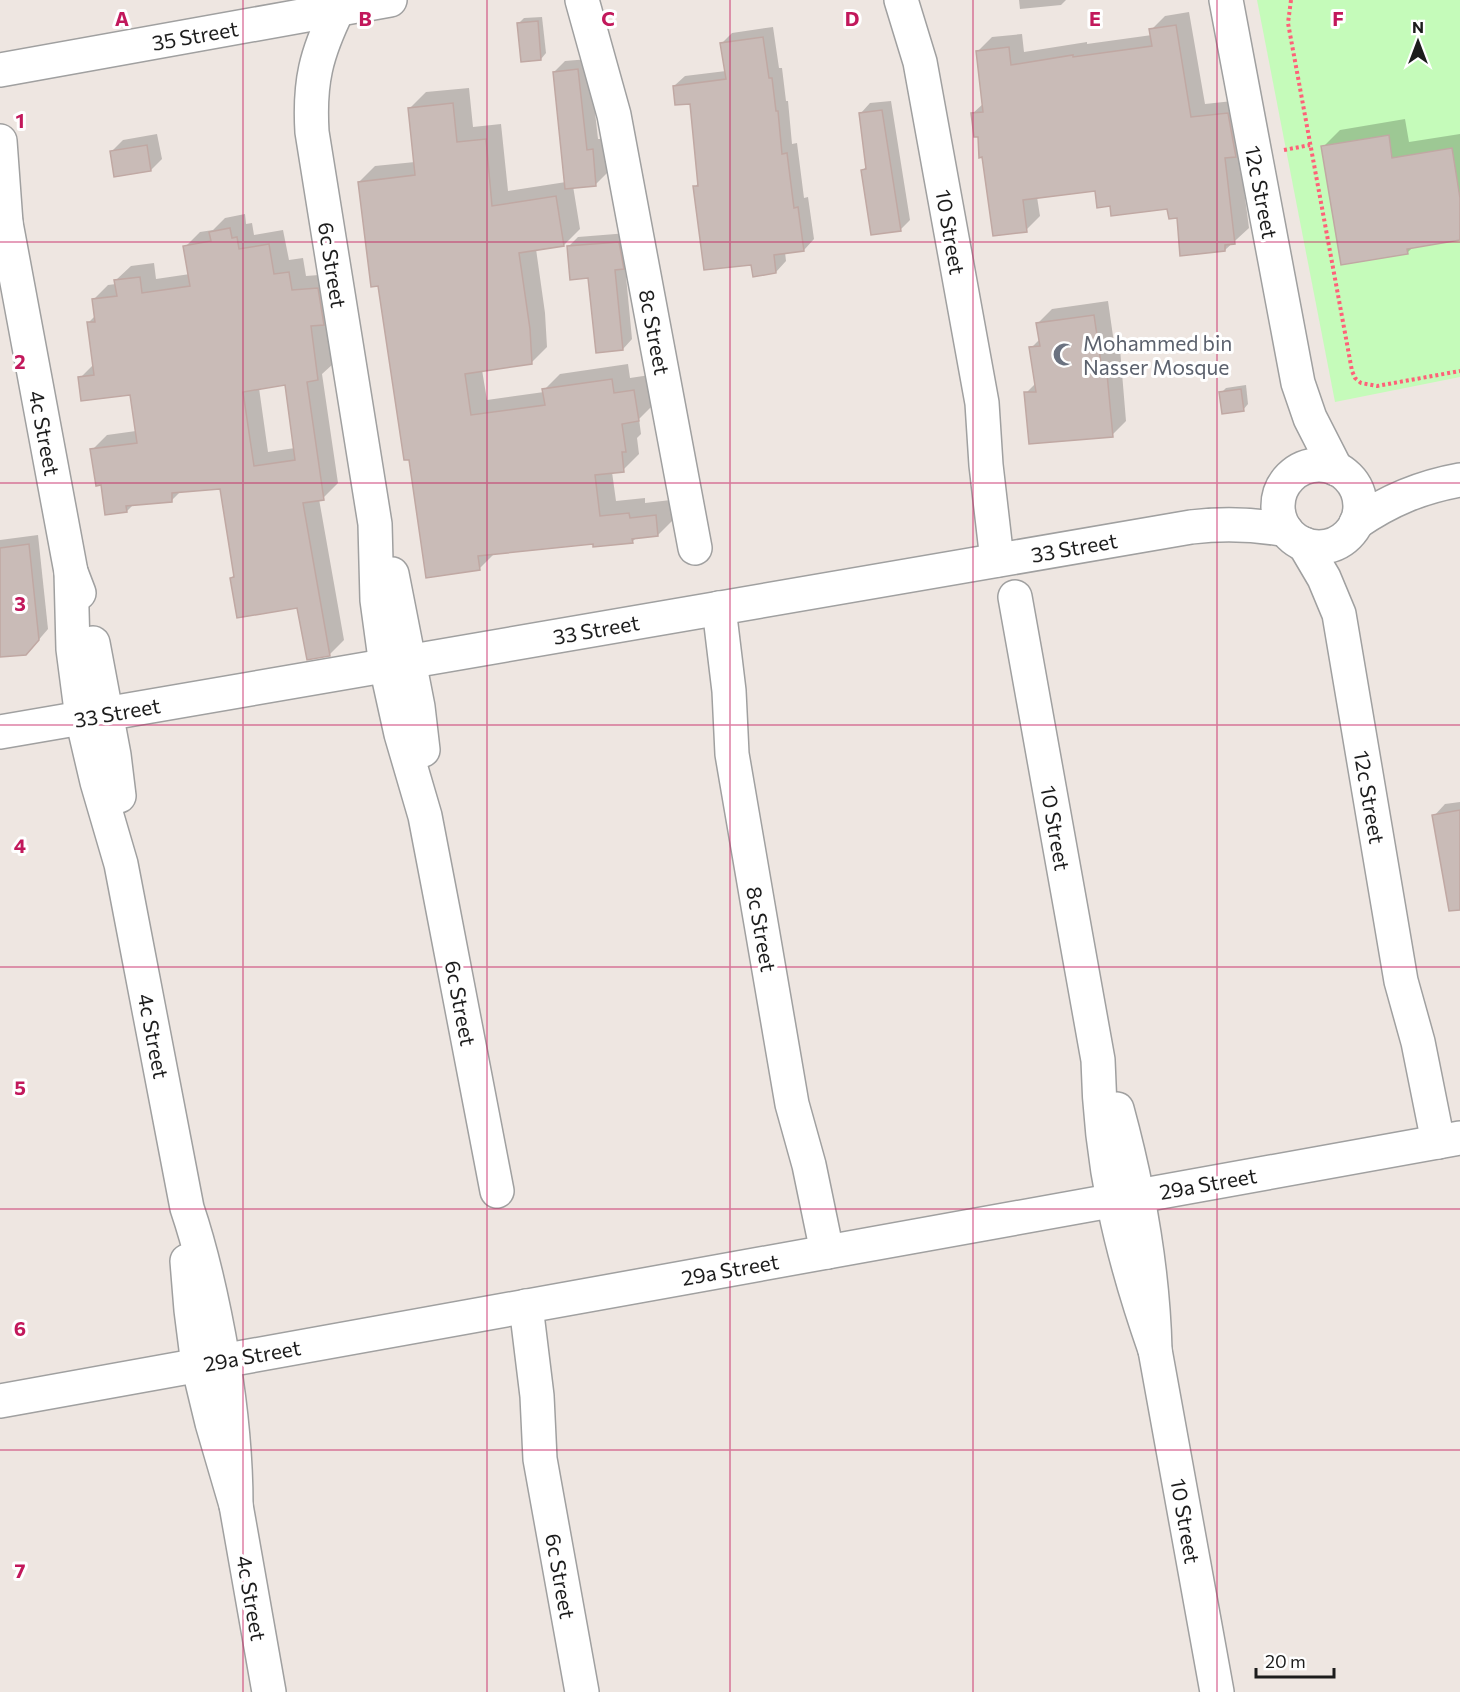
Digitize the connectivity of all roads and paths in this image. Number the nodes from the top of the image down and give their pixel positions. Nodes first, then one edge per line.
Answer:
1 (390, 0) edge
2 (582, 0) edge
3 (606, 0) edge
4 (901, 0) edge
5 (916, 0) edge
6 (1226, 0) edge
7 (1290, 0) edge
8 (338, 9) junction
9 (280, 10) edge
10 (920, 62) junction
11 (0, 70) edge
12 (614, 115) junction
13 (0, 141) edge
14 (3, 214) edge
15 (1460, 371) edge
16 (1298, 383) junction
17 (1460, 454) edge
18 (1341, 472) junction
19 (1286, 483) junction
20 (1445, 483) edge
21 (1191, 526) junction
22 (1353, 528) junction
23 (1295, 537) junction
24 (695, 548) dead end
25 (1009, 558) junction
26 (1015, 597) dead end
27 (707, 610) junction
28 (1339, 614) junction
29 (398, 664) junction
30 (95, 716) junction
31 (0, 732) edge
32 (1437, 1142) edge
33 (497, 1191) dead end
34 (1124, 1198) junction
35 (815, 1254) junction
36 (514, 1308) junction
37 (211, 1363) junction
38 (0, 1401) edge
39 (269, 1692) edge
40 (582, 1692) edge
41 (1217, 1692) edge

1 - 8 street, 35 Street
2 - 12 street, 8c Street
3 - 12 street, 8c Street
4 - 10 street, 10 Street
5 - 10 street, 10 Street
6 - 16 street, 12c Street
7 - 15 path
8 - 9 street, 35 Street
8 - 29 street, 6c Street
9 - 11 street, 35 Street
10 - 25 street, 10 Street
12 - 24 street, 8c Street
13 - 14 street, 4c Street
14 - 30 street, 4c Street
16 - 18 street, 12c Street
16 - 19 street, 12c Street
17 - 20 street
18 - 19 street
18 - 20 street
18 - 22 street
19 - 21 street, 33 Street
19 - 23 street
20 - 22 street
21 - 23 street, 33 Street
21 - 25 street, 33 Street
22 - 23 street
22 - 28 street, 12c Street
23 - 28 street, 12c Street
25 - 27 street, 33 Street
26 - 34 street, 10 Street
27 - 29 street, 33 Street
27 - 35 street, 8c Street
28 - 32 street, 12c Street
29 - 30 street, 33 Street
29 - 33 street, 6c Street
30 - 31 street, 33 Street
30 - 37 street, 4c Street
32 - 34 street, 29a Street
34 - 35 street, 29a Street
34 - 41 street, 10 Street
35 - 36 street, 29a Street
36 - 37 street, 29a Street
36 - 40 street, 6c Street
37 - 38 street, 29a Street
37 - 39 street, 4c Street

